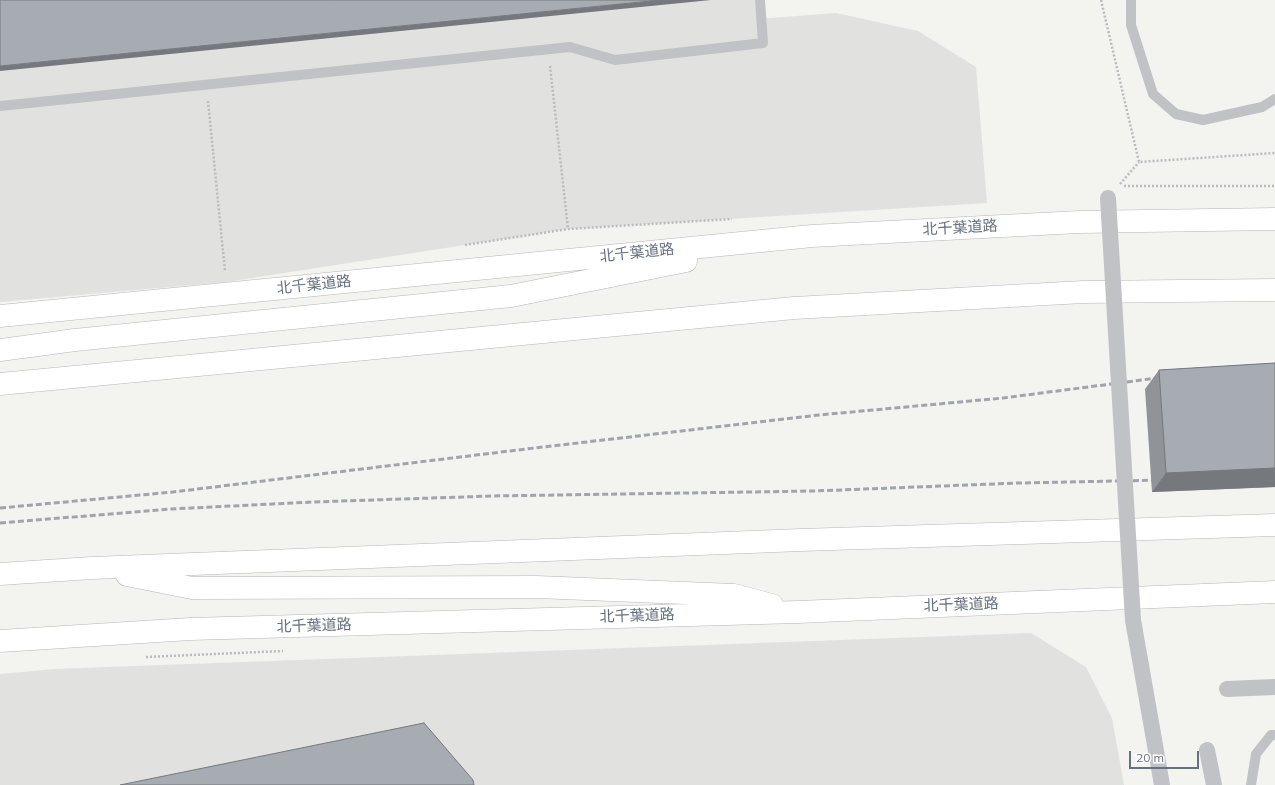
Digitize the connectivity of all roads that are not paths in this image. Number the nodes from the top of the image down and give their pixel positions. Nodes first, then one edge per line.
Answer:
1 (760, 0) edge
2 (1131, 0) edge
3 (1275, 99) edge
4 (0, 106) edge
5 (1108, 198) dead end
6 (1275, 219) edge
7 (812, 236) junction
8 (1275, 290) edge
9 (0, 316) edge
10 (0, 350) edge
11 (0, 384) edge
12 (1275, 525) edge
13 (92, 568) junction
14 (0, 574) edge
15 (1275, 592) edge
16 (798, 612) junction
17 (0, 641) edge
18 (1275, 687) edge
19 (1228, 689) dead end
20 (1275, 735) edge
21 (1207, 750) dead end
22 (1162, 785) edge
23 (1214, 785) edge
24 (1251, 785) edge

1 - 4 lane
2 - 3 lane
5 - 22 street, bridge
6 - 7 highway, 北千葉道路
7 - 9 highway, 北千葉道路
7 - 10 highway
8 - 11 highway
12 - 13 highway
13 - 14 highway
13 - 16 highway
15 - 16 highway, 北千葉道路
16 - 17 highway, 北千葉道路
18 - 19 street
20 - 24 lane
21 - 23 street

